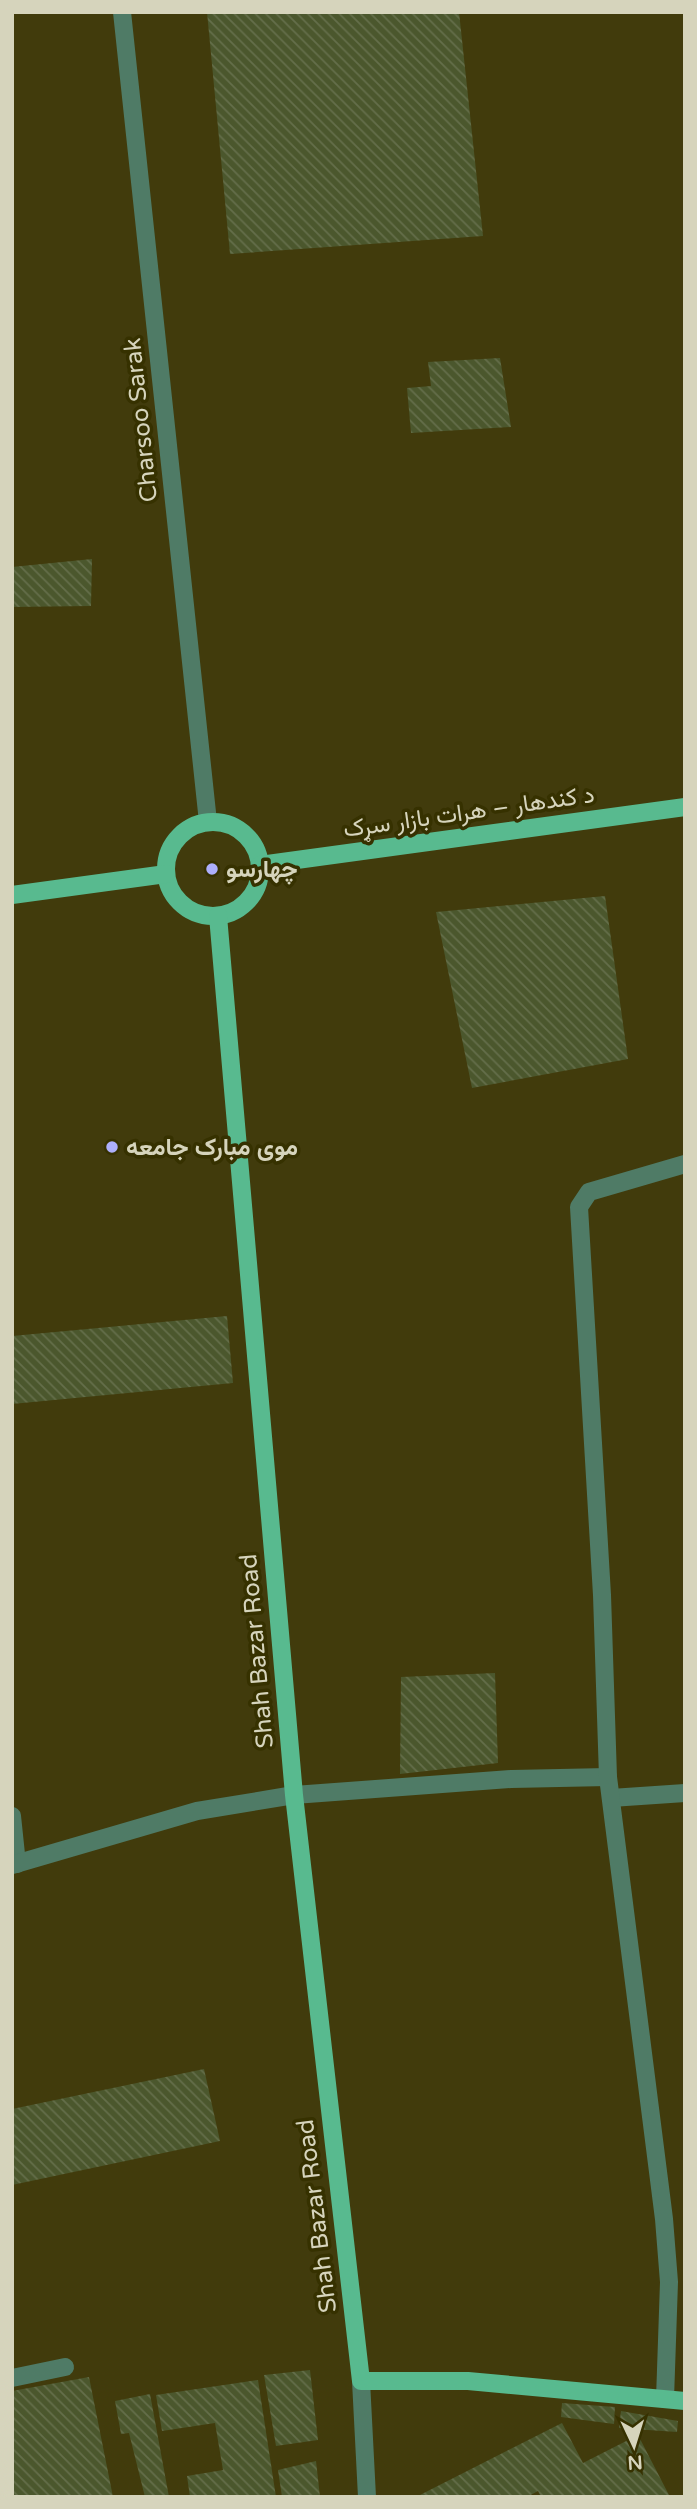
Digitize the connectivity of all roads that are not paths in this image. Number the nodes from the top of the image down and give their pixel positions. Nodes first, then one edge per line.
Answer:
1 (122, 12) edge
2 (685, 807) edge
3 (208, 822) junction
4 (260, 865) junction
5 (166, 874) junction
6 (12, 895) edge
7 (218, 916) junction
8 (685, 1164) edge
9 (608, 1777) junction
10 (685, 1793) edge
11 (294, 1795) junction
12 (611, 1798) junction
13 (12, 1816) edge
14 (15, 1865) edge
15 (65, 2367) dead end
16 (12, 2378) edge
17 (361, 2381) junction
18 (665, 2399) junction
19 (685, 2401) edge
20 (367, 2497) edge

1 - 3 street, Charsoo Sarak
2 - 4 main road, د کندهار – هرات بازار سړک
3 - 4 main road
3 - 5 main road
4 - 7 main road
5 - 6 main road
5 - 7 main road
7 - 11 main road, Shah Bazar Road
8 - 9 street
9 - 11 street
9 - 12 street
10 - 12 street
11 - 14 street
11 - 17 main road, Shah Bazar Road
12 - 18 street
13 - 14 street
15 - 16 street
17 - 18 main road
17 - 20 street
18 - 19 main road

